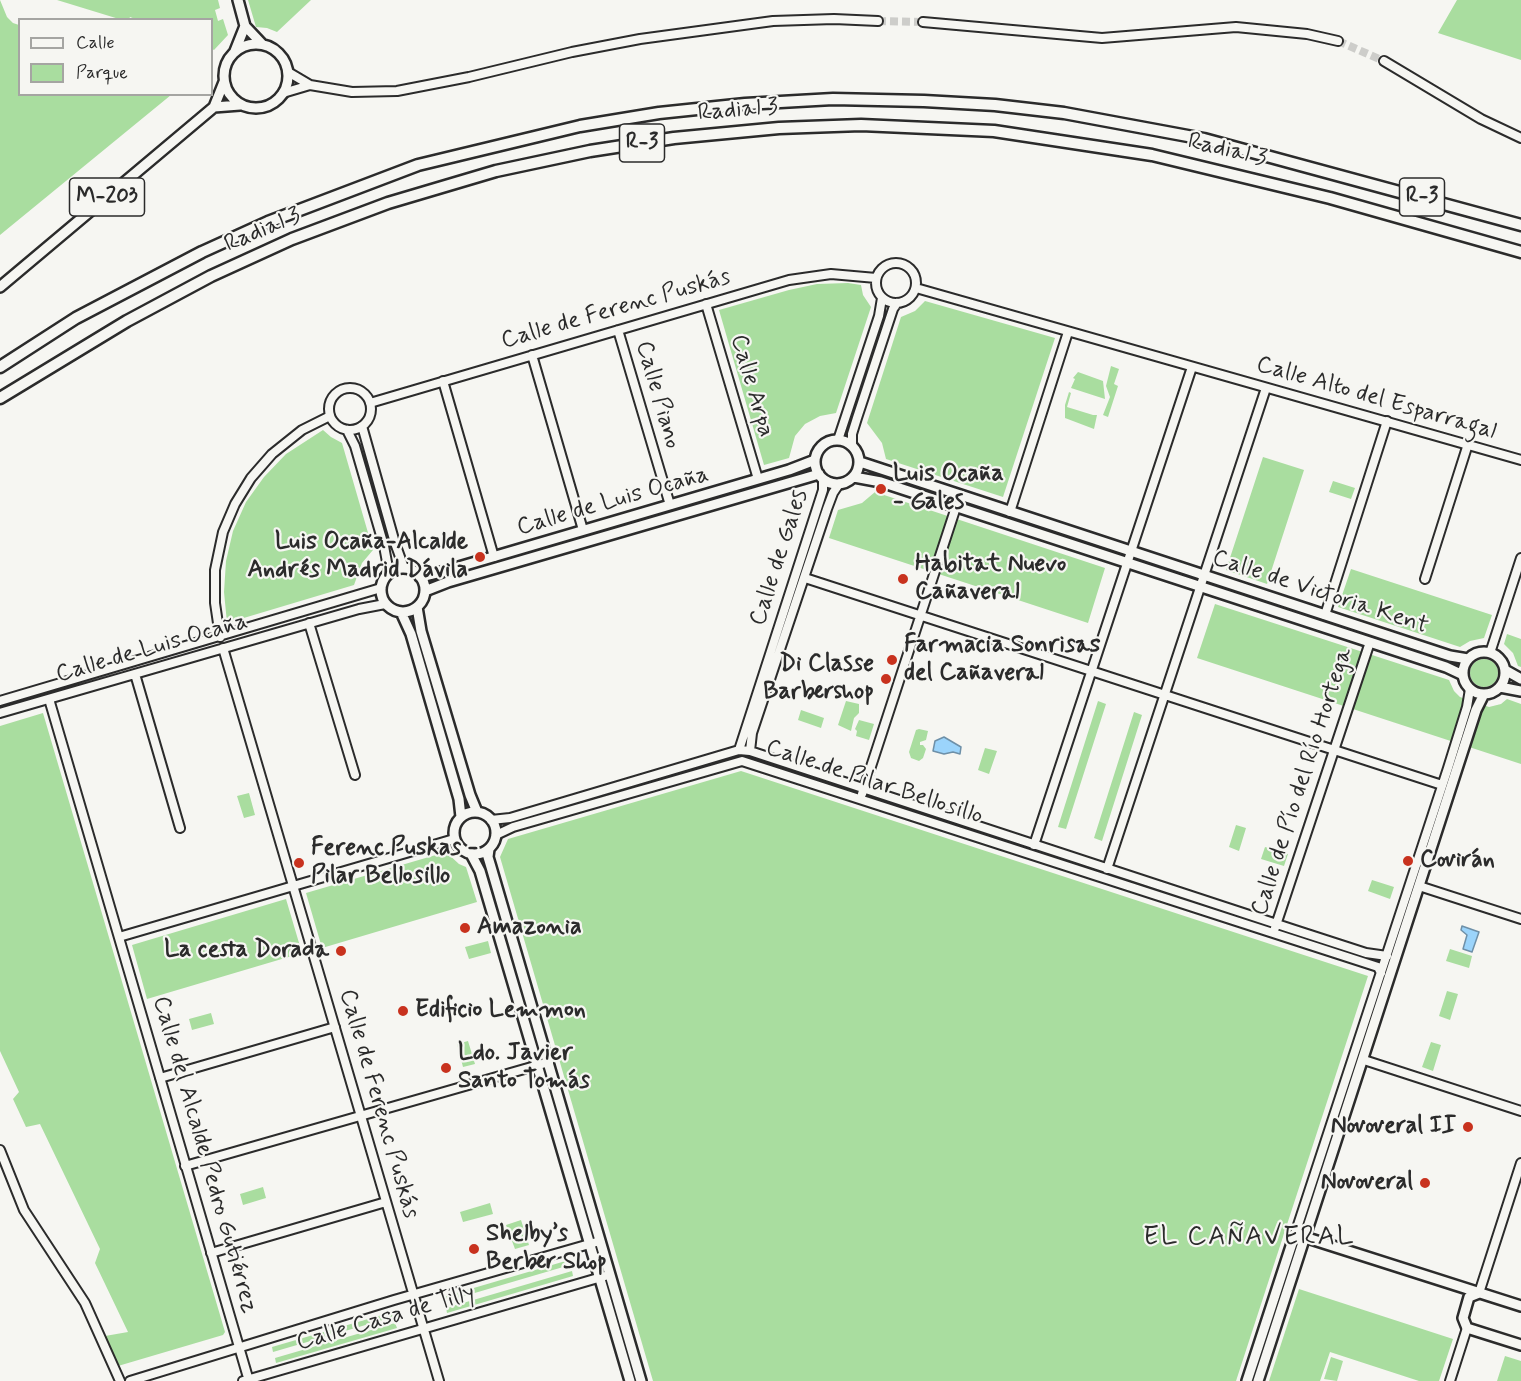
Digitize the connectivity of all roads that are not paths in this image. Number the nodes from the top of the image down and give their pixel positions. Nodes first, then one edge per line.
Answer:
1 (238, 0) edge
2 (878, 21) tunnel mouth
3 (923, 22) tunnel mouth
4 (244, 26) junction
5 (1338, 41) tunnel mouth
6 (262, 44) junction
7 (235, 51) junction
8 (1384, 61) tunnel mouth
9 (288, 72) junction
10 (224, 82) junction
11 (310, 85) junction
12 (283, 93) junction
13 (240, 105) junction
14 (214, 107) junction
15 (1521, 138) edge
16 (1521, 225) edge
17 (1521, 252) edge
18 (876, 278) junction
19 (0, 287) edge
20 (916, 288) junction
21 (882, 298) junction
22 (897, 303) junction
23 (706, 304) junction
24 (618, 330) junction
25 (1068, 332) junction
26 (532, 356) junction
27 (0, 367) edge
28 (1192, 367) junction
29 (443, 381) junction
30 (1266, 388) junction
31 (0, 398) edge
32 (370, 403) junction
33 (330, 416) junction
34 (1387, 422) junction
35 (362, 426) junction
36 (347, 430) junction
37 (838, 440) junction
38 (1468, 444) junction
39 (852, 445) junction
40 (815, 460) junction
41 (1521, 460) edge
42 (860, 462) junction
43 (821, 477) junction
44 (854, 477) junction
45 (758, 479) junction
46 (839, 484) junction
47 (669, 505) junction
48 (956, 507) junction
49 (1010, 512) junction
50 (583, 530) junction
51 (1131, 552) junction
52 (494, 557) junction
53 (1521, 558) edge
54 (1128, 563) junction
55 (404, 568) junction
56 (389, 573) junction
57 (1203, 575) junction
58 (420, 576) junction
59 (805, 578) junction
60 (1425, 579) dead end
61 (1199, 586) junction
62 (381, 588) junction
63 (425, 591) junction
64 (385, 604) junction
65 (417, 607) junction
66 (401, 612) junction
67 (921, 615) junction
68 (1325, 615) junction
69 (309, 623) junction
70 (220, 637) junction
71 (1370, 642) junction
72 (224, 648) junction
73 (1490, 653) junction
74 (1468, 659) junction
75 (1505, 670) junction
76 (1092, 672) junction
77 (135, 674) junction
78 (1463, 675) junction
79 (1521, 679) edge
80 (1500, 687) junction
81 (1470, 689) junction
82 (1521, 691) edge
83 (1485, 694) junction
84 (1164, 695) junction
85 (49, 699) junction
86 (0, 701) edge
87 (0, 713) edge
88 (739, 750) junction
89 (1333, 750) junction
90 (750, 751) junction
91 (355, 775) dead end
92 (1442, 785) junction
93 (864, 789) junction
94 (860, 799) junction
95 (477, 812) junction
96 (461, 817) junction
97 (491, 820) junction
98 (180, 828) dead end
99 (496, 835) junction
100 (454, 839) junction
101 (1034, 845) junction
102 (489, 849) junction
103 (471, 854) junction
104 (1107, 869) junction
105 (293, 886) junction
106 (1419, 886) junction
107 (1521, 919) edge
108 (1276, 924) junction
109 (1273, 934) junction
110 (119, 937) junction
111 (1387, 956) junction
112 (1381, 973) junction
113 (335, 1027) junction
114 (1364, 1060) junction
115 (549, 1062) junction
116 (537, 1065) junction
117 (160, 1078) junction
118 (1521, 1111) edge
119 (361, 1116) junction
120 (0, 1150) edge
121 (1521, 1163) edge
122 (185, 1166) junction
123 (386, 1202) junction
124 (1295, 1234) junction
125 (1305, 1237) junction
126 (600, 1241) junction
127 (589, 1244) junction
128 (211, 1253) junction
129 (609, 1275) junction
130 (599, 1278) junction
131 (1479, 1293) junction
132 (414, 1294) junction
133 (1521, 1306) edge
134 (1467, 1328) junction
135 (423, 1329) junction
136 (1521, 1345) edge
137 (239, 1346) junction
138 (120, 1381) edge
139 (130, 1381) edge
140 (247, 1381) edge
141 (439, 1381) edge
142 (630, 1381) edge
143 (642, 1381) edge
144 (1247, 1381) edge
145 (1258, 1381) edge
146 (1450, 1381) edge

1 - 4 main road
2 - 11 street
3 - 5 street
4 - 6 main road
4 - 7 main road
6 - 7 main road
6 - 9 main road
7 - 10 main road
8 - 15 street
9 - 11 street
9 - 12 main road
10 - 13 main road
10 - 14 main road, M-203
11 - 12 street
12 - 13 main road
13 - 14 main road
14 - 19 main road, M-203
16 - 27 highway, Radial 3 / R-3
17 - 31 highway, Radial 3 / R-3
18 - 20 street
18 - 21 street
18 - 23 street, Calle de Ferenc Puskás
20 - 22 street
20 - 25 street
21 - 22 street
21 - 37 street
22 - 39 street
23 - 24 street, Calle de Ferenc Puskás
23 - 45 street, Calle Arpa
24 - 26 street, Calle de Ferenc Puskás
24 - 47 street, Calle Piano
25 - 28 street
25 - 49 street
26 - 29 street, Calle de Ferenc Puskás
26 - 50 street
28 - 30 street, Calle Alto del Esparragal
28 - 51 street
29 - 32 street, Calle de Ferenc Puskás
29 - 52 street
30 - 34 street, Calle Alto del Esparragal
30 - 57 street
32 - 33 street
32 - 35 street
33 - 36 street
33 - 70 street
34 - 38 street, Calle Alto del Esparragal
34 - 68 street
35 - 36 street
35 - 55 street
36 - 56 street
37 - 39 main road
37 - 40 main road
38 - 41 street, Calle Alto del Esparragal
38 - 60 street
39 - 42 main road
40 - 43 main road
40 - 45 main road, Calle de Luis Ocaña
42 - 44 main road
42 - 49 main road
43 - 46 main road
43 - 63 main road, Calle de Luis Ocaña
43 - 88 street, Calle de Gales
44 - 46 main road
44 - 48 main road
45 - 47 main road, Calle de Luis Ocaña
46 - 59 street, Calle de Gales
47 - 50 main road, Calle de Luis Ocaña
48 - 54 main road
48 - 67 street
49 - 51 main road
50 - 52 main road, Calle de Luis Ocaña
51 - 54 street
51 - 57 main road, Calle de Victoria Kent
52 - 58 main road, Calle de Luis Ocaña
53 - 73 street
54 - 61 main road, Calle de Victoria Kent
54 - 76 street
55 - 56 main road
55 - 58 main road
56 - 62 main road
57 - 61 street
57 - 68 main road, Calle de Victoria Kent
58 - 63 main road
59 - 67 street
59 - 90 street, Calle de Gales
61 - 71 main road, Calle de Victoria Kent
61 - 84 street
62 - 64 main road
62 - 70 street, Calle de Luis Ocaña
63 - 65 main road
64 - 66 main road
64 - 69 street, Calle de Luis Ocaña
65 - 66 main road
65 - 95 main road
66 - 96 main road
67 - 76 street
67 - 93 street
68 - 74 main road, Calle de Victoria Kent
69 - 72 street, Calle de Luis Ocaña
69 - 91 street
70 - 86 street, Calle de Luis Ocaña
71 - 78 main road, Calle de Victoria Kent
71 - 89 street, Calle de Pío del Río Hortega
72 - 77 street, Calle de Luis Ocaña
72 - 105 street, Calle de Ferenc Puskás
73 - 74 main road
73 - 75 main road
74 - 78 main road
75 - 79 main road
75 - 80 main road
76 - 84 street
76 - 101 street
77 - 85 street, Calle de Luis Ocaña
77 - 98 street
78 - 81 main road
80 - 82 main road
80 - 83 main road
81 - 83 main road
81 - 92 street
83 - 106 main road
84 - 89 street
84 - 104 street
85 - 87 street, Calle de Luis Ocaña
85 - 110 street, Calle del Alcalde Pedro Gutiérrez
88 - 90 street, Calle de Pilar Bellosillo
88 - 97 street, Calle de Pilar Bellosillo
89 - 92 street
89 - 108 street, Calle de Pío del Río Hortega
90 - 93 street, Calle de Pilar Bellosillo
92 - 111 street
93 - 94 street
93 - 101 street, Calle de Pilar Bellosillo
94 - 99 street, Calle de Pilar Bellosillo
94 - 109 street, Calle de Pilar Bellosillo
95 - 96 main road
95 - 97 main road
96 - 100 main road
97 - 99 main road
99 - 102 main road
100 - 103 main road
100 - 105 street
101 - 104 street, Calle de Pilar Bellosillo
102 - 103 main road
102 - 115 main road
103 - 116 main road
104 - 108 street, Calle de Pilar Bellosillo
105 - 110 street
105 - 113 street, Calle de Ferenc Puskás
106 - 107 street
106 - 114 main road
108 - 109 street, Calle de Pío del Río Hortega
108 - 111 street, Calle de Pilar Bellosillo
109 - 112 street, Calle de Pilar Bellosillo
110 - 117 street, Calle del Alcalde Pedro Gutiérrez
111 - 112 street
112 - 124 street
113 - 117 street
113 - 119 street, Calle de Ferenc Puskás
114 - 118 street
114 - 125 main road
115 - 116 street
115 - 126 main road
116 - 119 street
116 - 127 main road
117 - 122 street, Calle del Alcalde Pedro Gutiérrez
119 - 122 street
119 - 123 street, Calle de Ferenc Puskás
120 - 138 street
121 - 131 street
122 - 128 street, Calle del Alcalde Pedro Gutiérrez
123 - 128 street
123 - 132 street, Calle de Ferenc Puskás
124 - 125 main road
124 - 144 main road
125 - 131 main road
125 - 145 main road
126 - 127 street, Calle Casa de Tilly
126 - 129 main road
127 - 130 main road
127 - 132 street, Calle Casa de Tilly
128 - 137 street, Calle del Alcalde Pedro Gutiérrez
129 - 130 street, Calle Casa de Tilly
129 - 143 main road
130 - 135 street, Calle Casa de Tilly
130 - 142 main road
131 - 133 main road
131 - 134 main road
132 - 135 street, Calle de Ferenc Puskás
132 - 137 street, Calle Casa de Tilly
134 - 136 main road
134 - 146 street
135 - 140 street, Calle Casa de Tilly
135 - 141 street, Calle de Ferenc Puskás
137 - 139 street, Calle Casa de Tilly
137 - 140 street, Calle del Alcalde Pedro Gutiérrez

